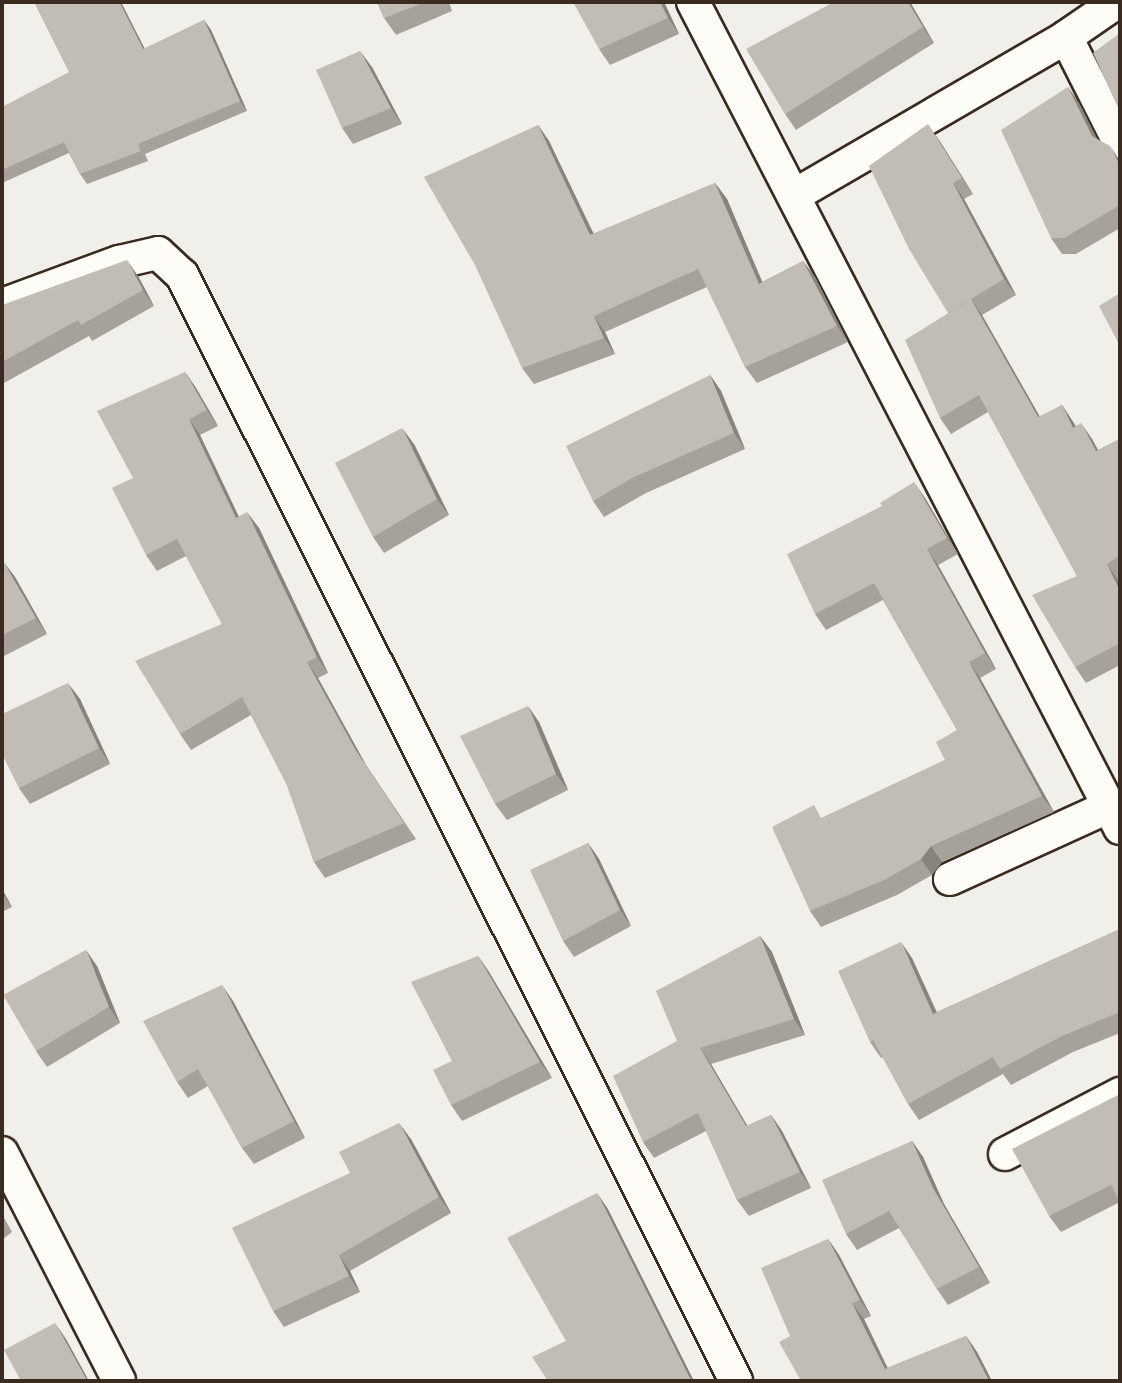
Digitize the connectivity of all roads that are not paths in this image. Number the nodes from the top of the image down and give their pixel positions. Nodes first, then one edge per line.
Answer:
1 (693, 2) edge
2 (1117, 2) edge
3 (1066, 37) junction
4 (1120, 144) edge
5 (795, 195) junction
6 (2, 306) edge
7 (1115, 817) edge
8 (950, 879) dead end
9 (1120, 1094) edge
10 (2, 1153) edge
11 (1004, 1154) dead end
12 (119, 1381) edge
13 (736, 1381) edge

1 - 5 street
2 - 3 street
3 - 4 street
3 - 5 street
5 - 7 street
6 - 13 street
7 - 8 street
9 - 11 street
10 - 12 street

